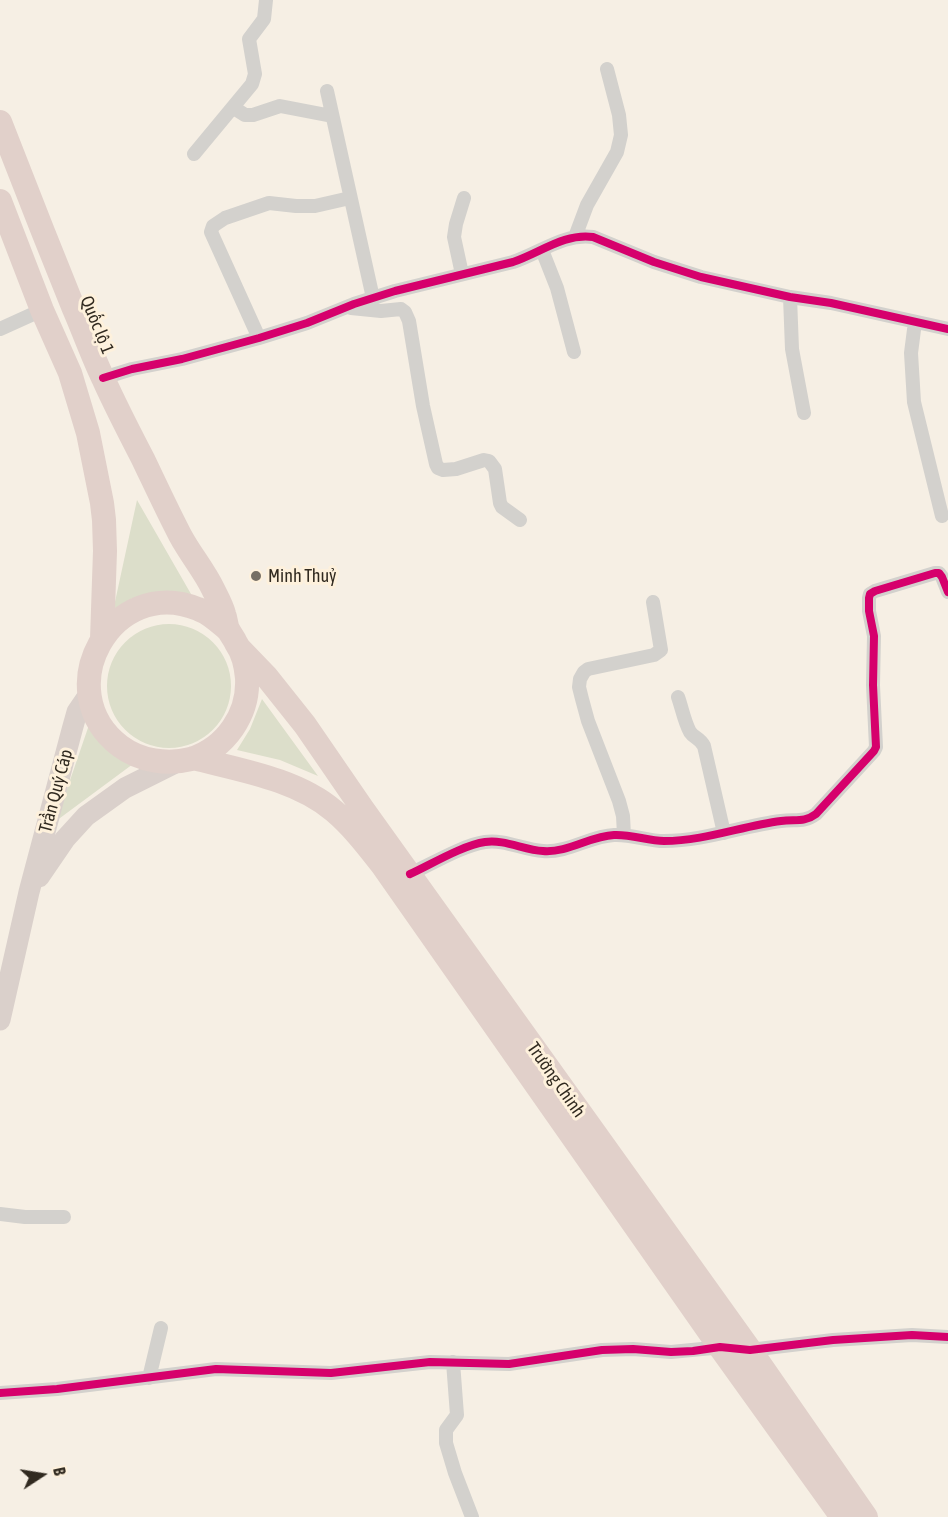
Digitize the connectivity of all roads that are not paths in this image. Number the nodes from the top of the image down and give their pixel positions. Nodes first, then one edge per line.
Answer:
1 (266, 0) edge
2 (607, 69) dead end
3 (327, 92) dead end
4 (234, 108) junction
5 (332, 116) junction
6 (0, 122) edge
7 (194, 154) dead end
8 (350, 198) junction
9 (465, 198) dead end
10 (0, 201) edge
11 (575, 237) junction
12 (542, 250) junction
13 (462, 273) junction
14 (790, 297) junction
15 (373, 298) junction
16 (347, 307) junction
17 (42, 310) junction
18 (915, 322) junction
19 (0, 329) edge
20 (948, 329) edge
21 (259, 338) junction
22 (574, 352) dead end
23 (103, 378) junction
24 (804, 412) dead end
25 (942, 516) dead end
26 (520, 520) dead end
27 (948, 592) edge
28 (653, 603) dead end
29 (102, 639) junction
30 (234, 640) junction
31 (90, 693) junction
32 (678, 697) dead end
33 (186, 760) junction
34 (724, 833) junction
35 (624, 835) junction
36 (410, 874) junction
37 (29, 892) junction
38 (0, 1020) edge
39 (0, 1214) edge
40 (64, 1216) dead end
41 (161, 1328) dead end
42 (948, 1337) edge
43 (720, 1347) junction
44 (750, 1350) junction
45 (453, 1362) junction
46 (149, 1378) junction
47 (0, 1393) edge
48 (472, 1517) edge
49 (842, 1517) edge
50 (866, 1517) edge

1 - 4 street
2 - 11 street
3 - 5 street
4 - 5 street
4 - 7 street
5 - 8 street
6 - 23 highway, Quốc lộ 1
8 - 15 street
8 - 21 street
9 - 13 street
10 - 17 highway
11 - 12 street
11 - 14 street
12 - 13 street
12 - 22 street
13 - 15 street
14 - 18 street
14 - 24 street
15 - 16 street
16 - 21 street
16 - 26 street
17 - 19 street
17 - 29 highway
18 - 20 street
18 - 25 street
21 - 23 street
23 - 30 highway, Quốc lộ 1
27 - 34 street
28 - 35 street
29 - 30 highway
29 - 31 highway
30 - 33 highway
30 - 36 highway, Trường Chinh
31 - 33 highway
31 - 37 main road, Trần Quý Cáp
32 - 34 street
33 - 37 main road, Trần Quý Cáp
33 - 43 highway, Trường Chinh
34 - 35 street
35 - 36 street
36 - 44 highway, Trường Chinh
37 - 38 main road, Trần Quý Cáp
39 - 40 street
41 - 46 street
42 - 44 street
43 - 44 street
43 - 45 street
43 - 49 highway, Trường Chinh
44 - 50 highway, Trường Chinh
45 - 46 street
45 - 48 street
46 - 47 street

